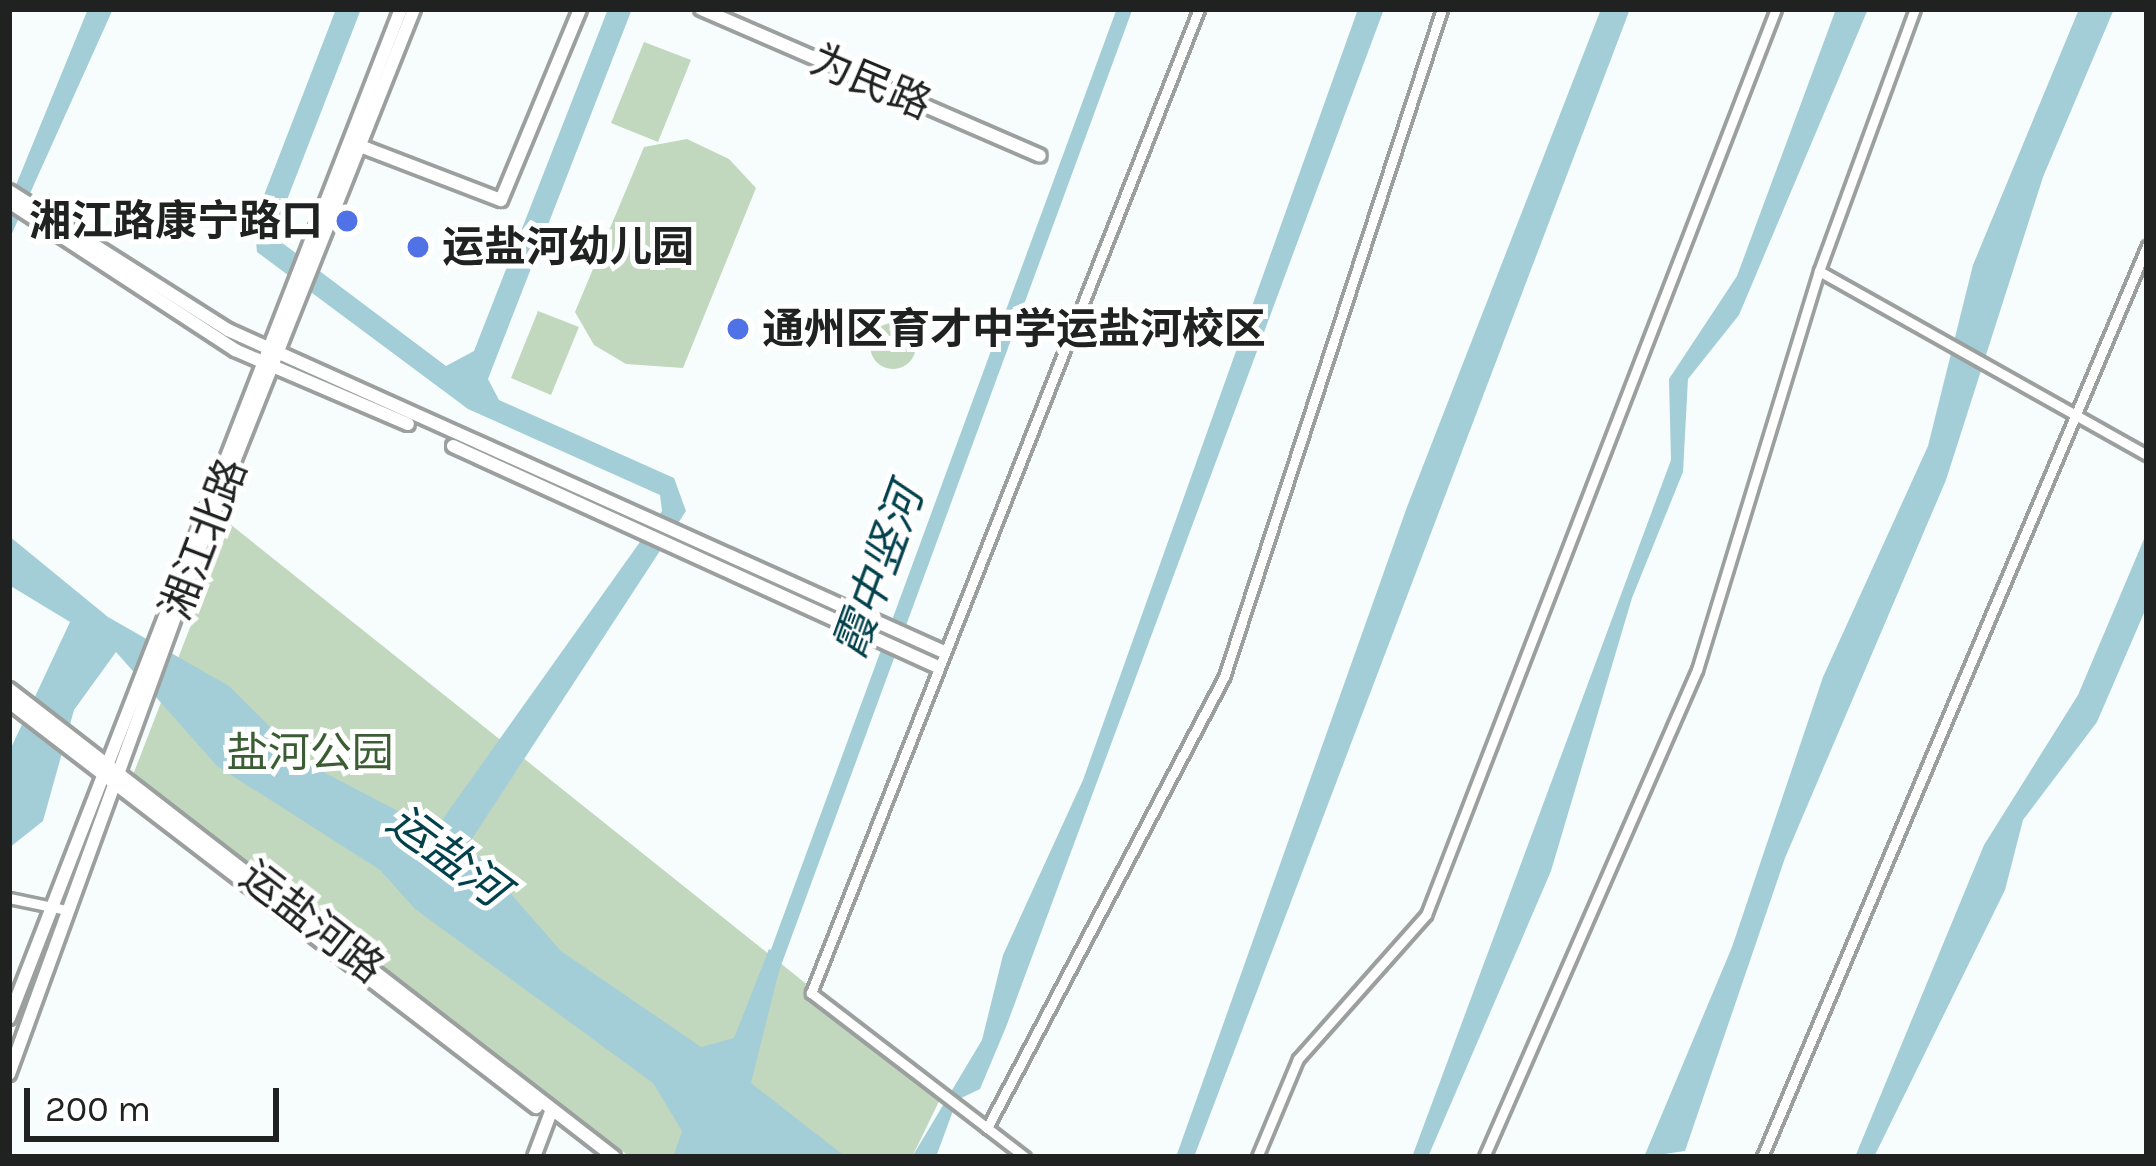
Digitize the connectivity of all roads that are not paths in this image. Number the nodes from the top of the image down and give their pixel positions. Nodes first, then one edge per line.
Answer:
1 (401, 9) edge
2 (414, 9) edge
3 (580, 9) edge
4 (701, 9) edge
5 (1199, 9) edge
6 (1442, 9) edge
7 (1776, 9) edge
8 (1915, 9) edge
9 (353, 143) junction
10 (1040, 155) dead end
11 (9, 190) edge
12 (9, 202) edge
13 (39, 215) junction
14 (2147, 246) edge
15 (1819, 271) junction
16 (267, 357) junction
17 (2075, 417) junction
18 (2147, 454) edge
19 (944, 652) junction
20 (938, 667) junction
21 (9, 689) edge
22 (9, 702) edge
23 (104, 757) junction
24 (116, 770) junction
25 (98, 772) junction
26 (110, 785) junction
27 (9, 898) edge
28 (50, 903) junction
29 (66, 910) junction
30 (9, 1018) edge
31 (9, 1074) edge
32 (550, 1113) junction
33 (987, 1128) junction
34 (535, 1157) edge
35 (601, 1157) edge
36 (614, 1157) edge
37 (1025, 1157) edge
38 (1257, 1157) edge
39 (1484, 1157) edge
40 (1762, 1157) edge

1 - 9 street, 湘江北路
2 - 9 street, 湘江北路
3 - 9 street
4 - 10 street, 为民路
5 - 19 street
6 - 33 street
7 - 38 street
8 - 15 street
9 - 16 street, 湘江北路
11 - 13 street
12 - 13 street
13 - 16 street
14 - 17 street
15 - 17 street
15 - 39 street
16 - 19 street
16 - 20 street
16 - 23 street, 湘江北路
16 - 24 street, 湘江北路
17 - 18 street
17 - 40 street
19 - 20 street
20 - 33 street
21 - 23 street, 运盐河路
22 - 25 street, 运盐河路
23 - 24 street, 运盐河路
23 - 25 street, 湘江北路
24 - 26 street, 湘江北路
24 - 32 street, 运盐河路
25 - 26 street, 运盐河路
25 - 28 street, 湘江北路
26 - 29 street, 湘江北路
26 - 32 street, 运盐河路
27 - 28 street
28 - 29 street
28 - 30 street, 湘江北路
29 - 31 street, 湘江北路
32 - 34 street
32 - 35 street, 运盐河路
32 - 36 street, 运盐河路
33 - 37 street

